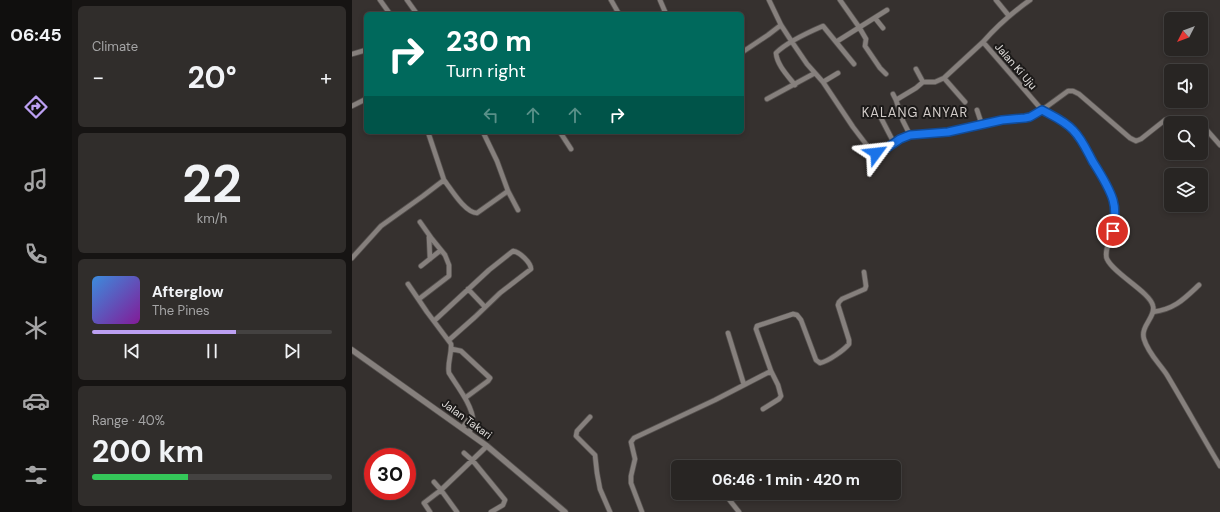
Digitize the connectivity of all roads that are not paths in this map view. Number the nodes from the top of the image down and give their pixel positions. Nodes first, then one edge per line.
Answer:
1 (380, 0) edge
2 (407, 0) edge
3 (611, 0) edge
4 (660, 0) edge
5 (769, 0) edge
6 (840, 0) edge
7 (996, 0) edge
8 (1030, 0) edge
9 (887, 10) dead end
10 (389, 12) edge
11 (416, 12) edge
12 (618, 12) edge
13 (665, 12) edge
14 (1009, 16) junction
15 (874, 18) junction
16 (781, 25) junction
17 (859, 27) junction
18 (883, 28) dead end
19 (792, 42) junction
20 (836, 42) junction
21 (983, 42) junction
22 (364, 51) edge
23 (744, 51) dead end
24 (352, 54) edge
25 (854, 64) dead end
26 (916, 69) dead end
27 (815, 73) junction
28 (838, 73) dead end
29 (886, 74) dead end
30 (944, 78) junction
31 (823, 82) junction
32 (923, 82) junction
33 (795, 85) junction
34 (893, 94) dead end
35 (767, 99) dead end
36 (364, 100) edge
37 (896, 100) junction
38 (966, 102) dead end
39 (352, 106) edge
40 (977, 110) dead end
41 (1042, 110) junction
42 (880, 116) dead end
43 (1164, 121) edge
44 (982, 124) junction
45 (1208, 131) edge
46 (429, 134) edge
47 (484, 134) edge
48 (561, 134) edge
49 (910, 135) junction
50 (894, 143) junction
51 (1220, 145) edge
52 (571, 149) dead end
53 (444, 180) junction
54 (508, 191) junction
55 (518, 210) dead end
56 (420, 222) dead end
57 (429, 235) junction
58 (441, 250) junction
59 (352, 258) edge
60 (430, 259) junction
61 (421, 266) dead end
62 (864, 272) dead end
63 (408, 284) dead end
64 (1199, 285) dead end
65 (468, 289) junction
66 (419, 299) junction
67 (485, 307) junction
68 (1153, 312) junction
69 (434, 321) junction
70 (728, 333) dead end
71 (449, 340) junction
72 (452, 349) junction
73 (352, 350) edge
74 (771, 371) junction
75 (744, 385) junction
76 (465, 398) junction
77 (763, 409) dead end
78 (472, 415) junction
79 (590, 417) dead end
80 (462, 428) junction
81 (469, 433) junction
82 (487, 446) junction
83 (464, 453) dead end
84 (473, 461) junction
85 (1220, 466) edge
86 (434, 482) dead end
87 (441, 490) junction
88 (730, 500) edge
89 (430, 512) edge
90 (457, 512) edge
91 (491, 512) edge
92 (565, 512) edge
93 (610, 512) edge
94 (642, 512) edge
95 (739, 512) edge

1 - 10 street
2 - 11 street
3 - 12 street
4 - 13 street
5 - 16 street
6 - 17 street
7 - 14 street
8 - 14 street, Jalan Ki Uju
9 - 15 street
14 - 21 street, Jalan Ki Uju
15 - 17 street
15 - 18 street
16 - 19 street
16 - 23 street
17 - 20 street
17 - 29 street
19 - 20 street
19 - 27 street
19 - 33 street
20 - 25 street
21 - 30 street
21 - 41 street, Jalan Ki Uju
22 - 24 street
26 - 32 street
27 - 31 street
27 - 33 street
28 - 31 street
30 - 32 street
30 - 38 street
31 - 50 street
32 - 37 street
33 - 35 street
34 - 37 street
36 - 39 street
37 - 49 street
40 - 44 street
41 - 43 street
41 - 44 street
41 - 68 street, Jalan Ki Uju
42 - 50 street
44 - 49 street
45 - 51 street
46 - 53 street
47 - 54 street
48 - 52 street
49 - 50 street
53 - 54 street
53 - 59 street
54 - 55 street
56 - 57 street
57 - 58 street
57 - 60 street
58 - 60 street
58 - 66 street
60 - 61 street
62 - 74 street
63 - 66 street
64 - 68 street
65 - 67 street
65 - 67 street
65 - 69 street
66 - 69 street
67 - 71 street
68 - 85 street
69 - 71 street
70 - 75 street
71 - 72 street
72 - 76 street
72 - 76 street
73 - 80 street, Jalan Takari
74 - 75 street
74 - 77 street
75 - 94 street
76 - 78 street
78 - 80 street
78 - 81 street
79 - 93 street
80 - 81 street, Jalan Takari
81 - 82 street, Jalan Takari
82 - 84 street
82 - 92 street, Jalan Takari
83 - 84 street
84 - 87 street
84 - 91 street
86 - 87 street
87 - 89 street
87 - 90 street
88 - 95 street

